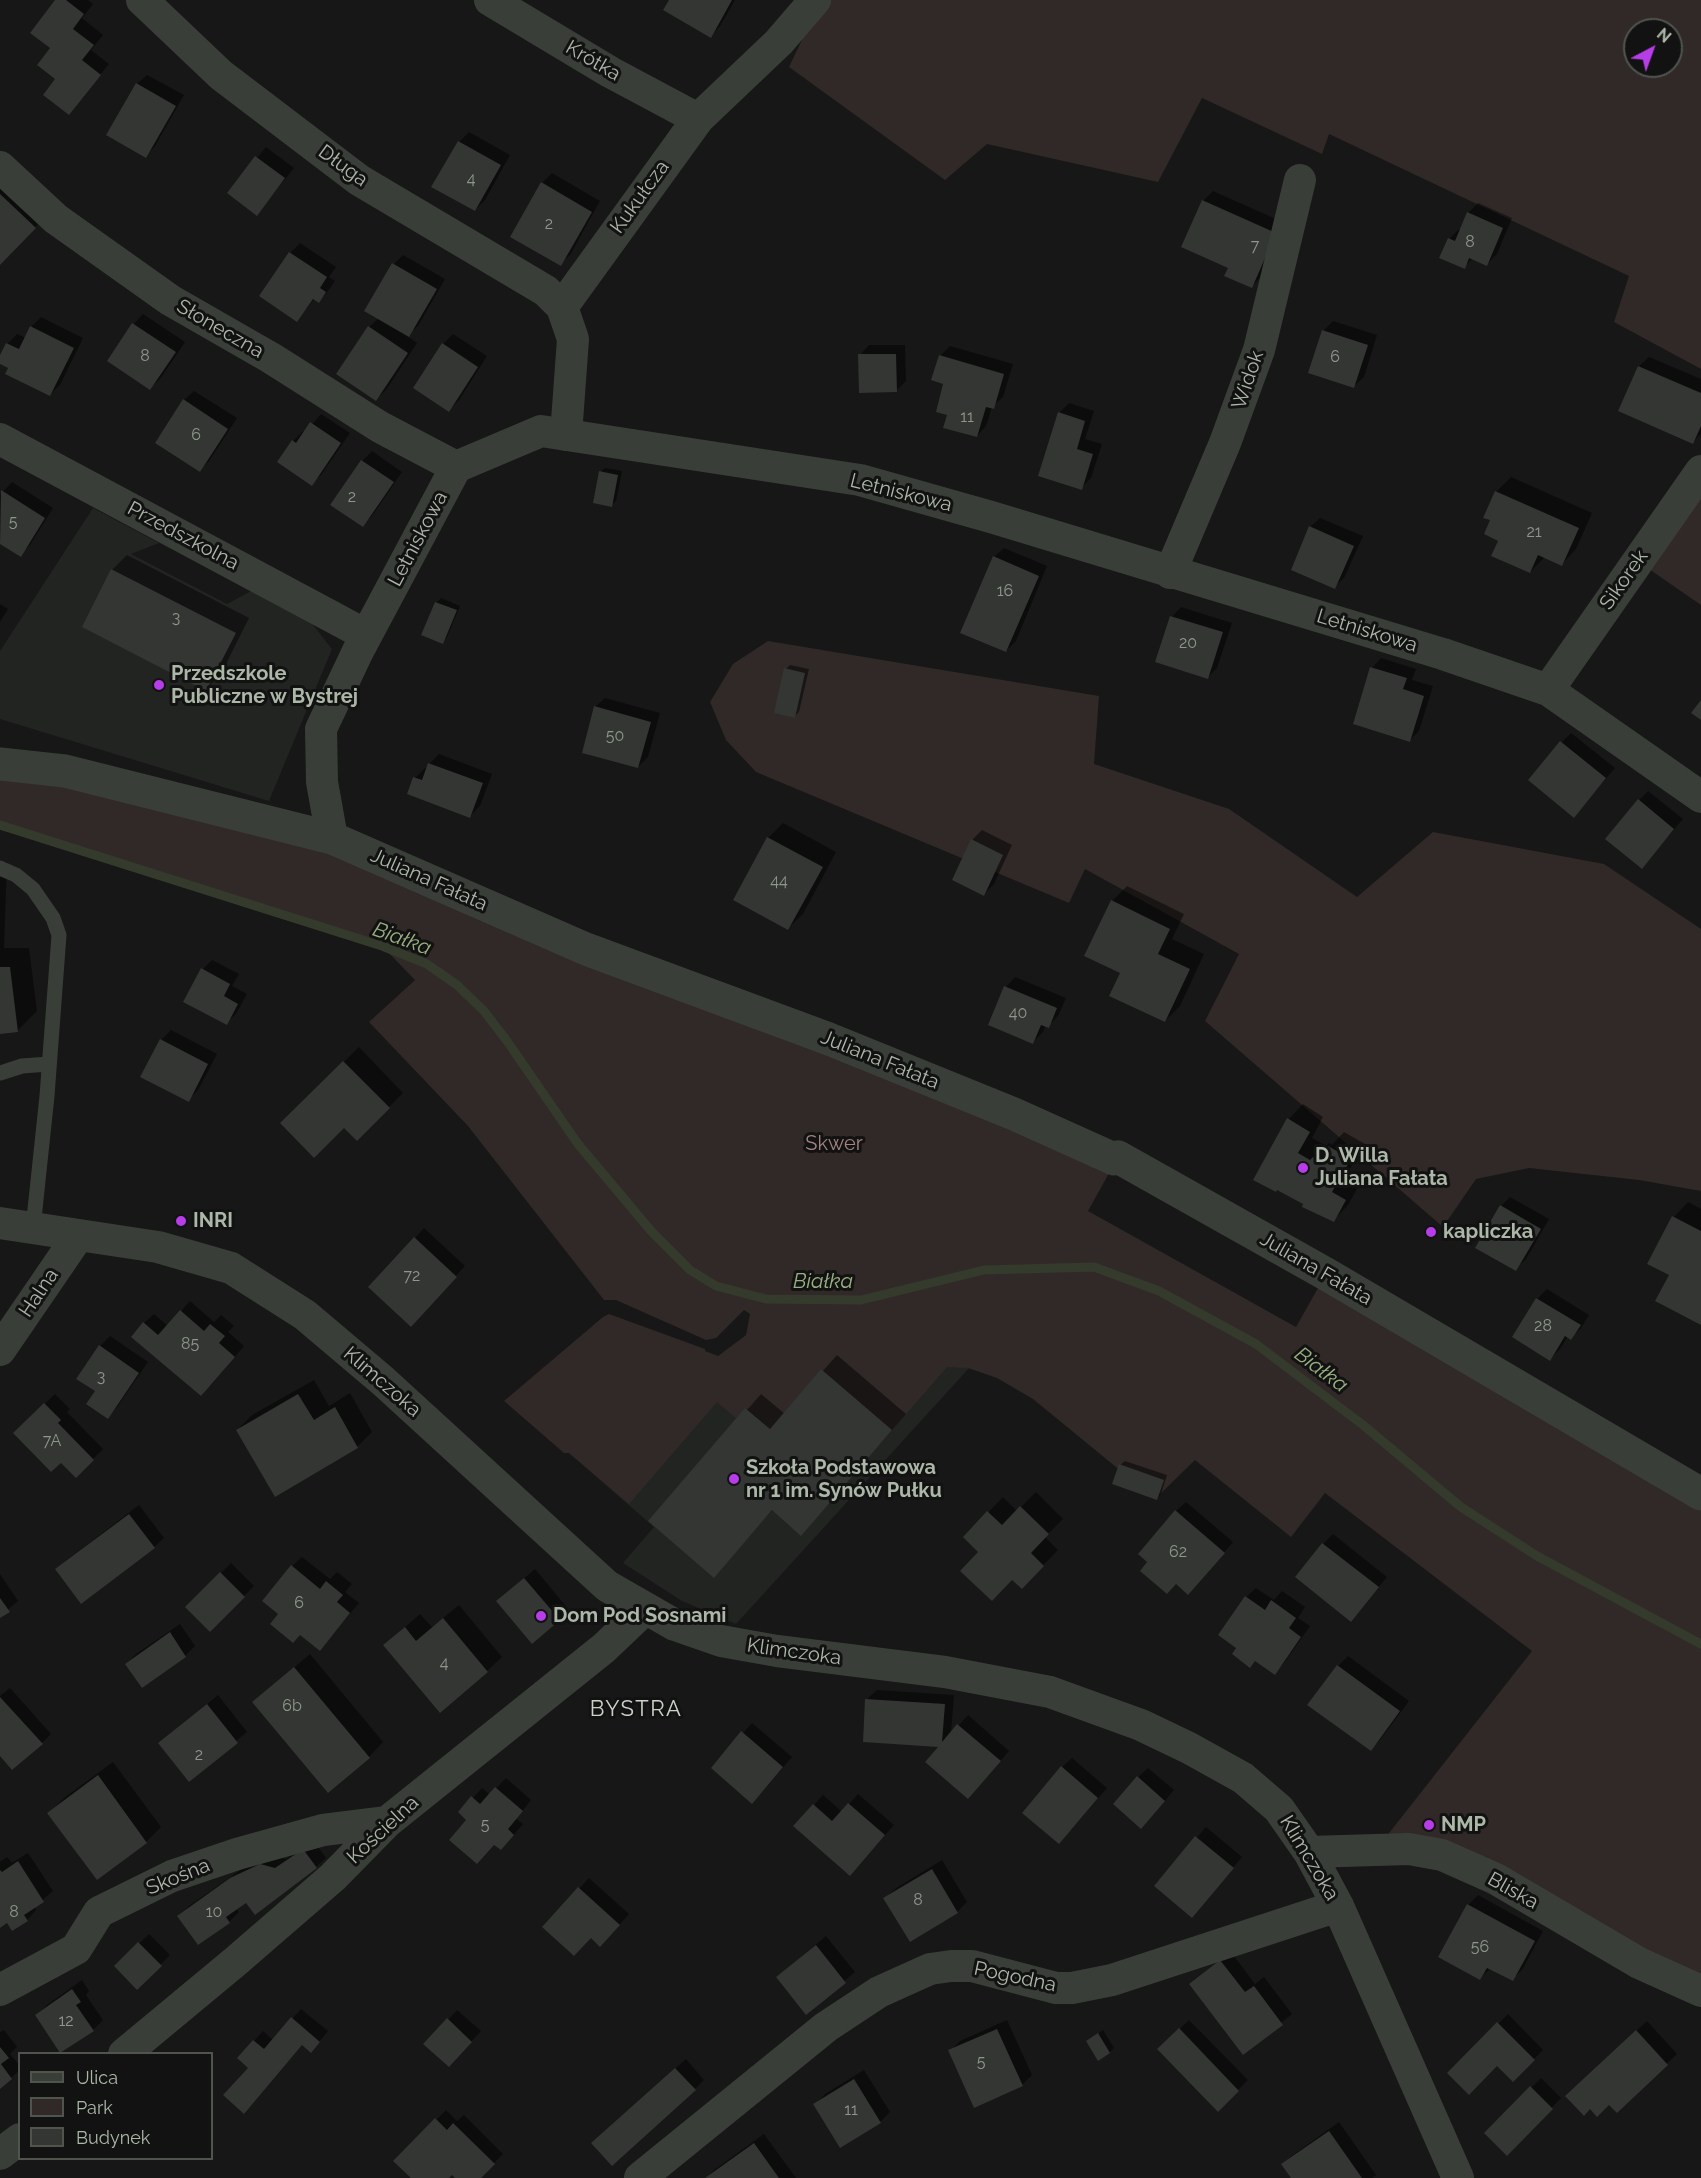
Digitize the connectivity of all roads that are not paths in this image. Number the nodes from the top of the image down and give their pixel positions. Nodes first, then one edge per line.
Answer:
1 (142, 0) edge
2 (490, 0) edge
3 (815, 0) edge
4 (698, 119) junction
5 (0, 167) edge
6 (1299, 180) dead end
7 (562, 307) junction
8 (567, 435) junction
9 (0, 439) edge
10 (456, 467) junction
11 (1701, 471) edge
12 (1170, 573) junction
13 (366, 635) junction
14 (1548, 690) junction
15 (0, 764) edge
16 (1701, 797) edge
17 (332, 838) junction
18 (0, 868) edge
19 (49, 1064) junction
20 (0, 1073) edge
21 (0, 1223) edge
22 (33, 1228) junction
23 (78, 1236) junction
24 (0, 1350) edge
25 (1701, 1494) edge
26 (645, 1609) junction
27 (387, 1822) junction
28 (1309, 1852) junction
29 (1338, 1906) junction
30 (0, 1990) edge
31 (1701, 1991) edge
32 (126, 2052) edge
33 (18, 2140) edge
34 (0, 2154) edge
35 (640, 2178) edge
36 (1458, 2178) edge

1 - 7 street, Długa
2 - 4 street, Krótka
3 - 4 street, Kukułcza
4 - 7 street, Kukułcza
5 - 10 street, Słoneczna
6 - 12 street, Widok
7 - 8 street
8 - 10 street, Letniskowa
8 - 12 street, Letniskowa
9 - 13 street, Przedszkolna
10 - 13 street, Letniskowa
11 - 14 street, Sikorek
12 - 14 street, Letniskowa
13 - 17 street, Letniskowa
14 - 16 street, Letniskowa
15 - 17 street, Juliana Fałata
17 - 25 street, Juliana Fałata
18 - 19 lane
19 - 20 lane
19 - 22 lane
21 - 22 street, Klimczoka
22 - 23 street, Klimczoka
23 - 24 street, Halna
23 - 26 street, Klimczoka
26 - 27 street, Kościelna
26 - 28 street, Klimczoka
27 - 30 street, Skośna
27 - 32 street, Kościelna
28 - 29 street, Klimczoka
28 - 31 street, Bliska
29 - 35 street, Pogodna
29 - 36 street, Klimczoka
33 - 34 street

